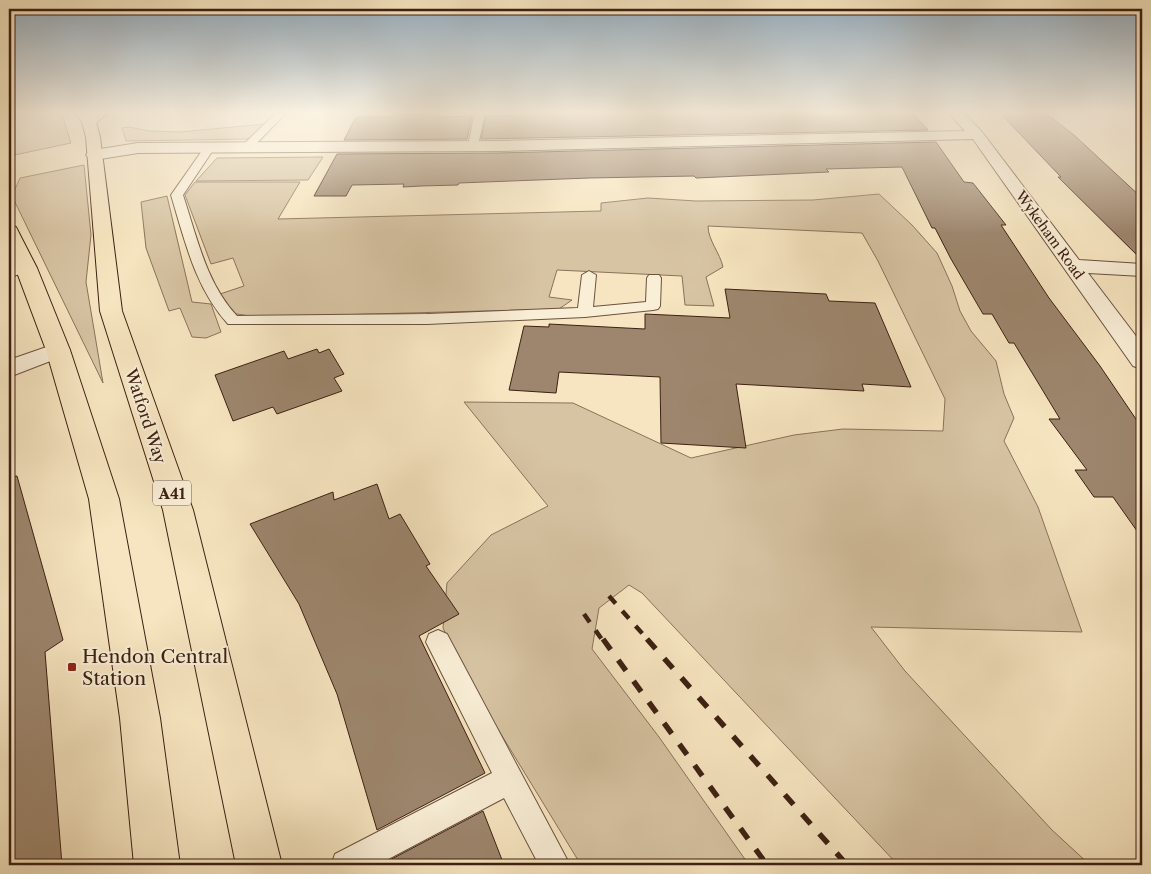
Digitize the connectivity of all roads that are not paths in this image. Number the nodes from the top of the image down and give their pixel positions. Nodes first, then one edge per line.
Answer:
1 (108, 153) edge
2 (205, 153) edge
3 (989, 153) edge
4 (94, 155) joint
5 (9, 231) edge
6 (1074, 266) junction
7 (1142, 270) edge
8 (18, 271) edge
9 (589, 275) dead end
10 (654, 278) dead end
11 (585, 312) junction
12 (58, 350) junction
13 (1142, 361) edge
14 (9, 369) edge
15 (438, 642) dead end
16 (510, 779) junction
17 (157, 865) edge
18 (259, 865) edge
19 (346, 865) edge
20 (555, 865) edge

1 - 4 street
2 - 11 lane
3 - 6 street, Wykeham Road
4 - 18 highway, Watford Way / A41
5 - 8 highway
6 - 7 street
6 - 13 street, Wykeham Road
8 - 12 highway
9 - 11 lane
10 - 11 lane
12 - 14 street
12 - 17 highway
15 - 16 lane
16 - 19 lane
16 - 20 lane

